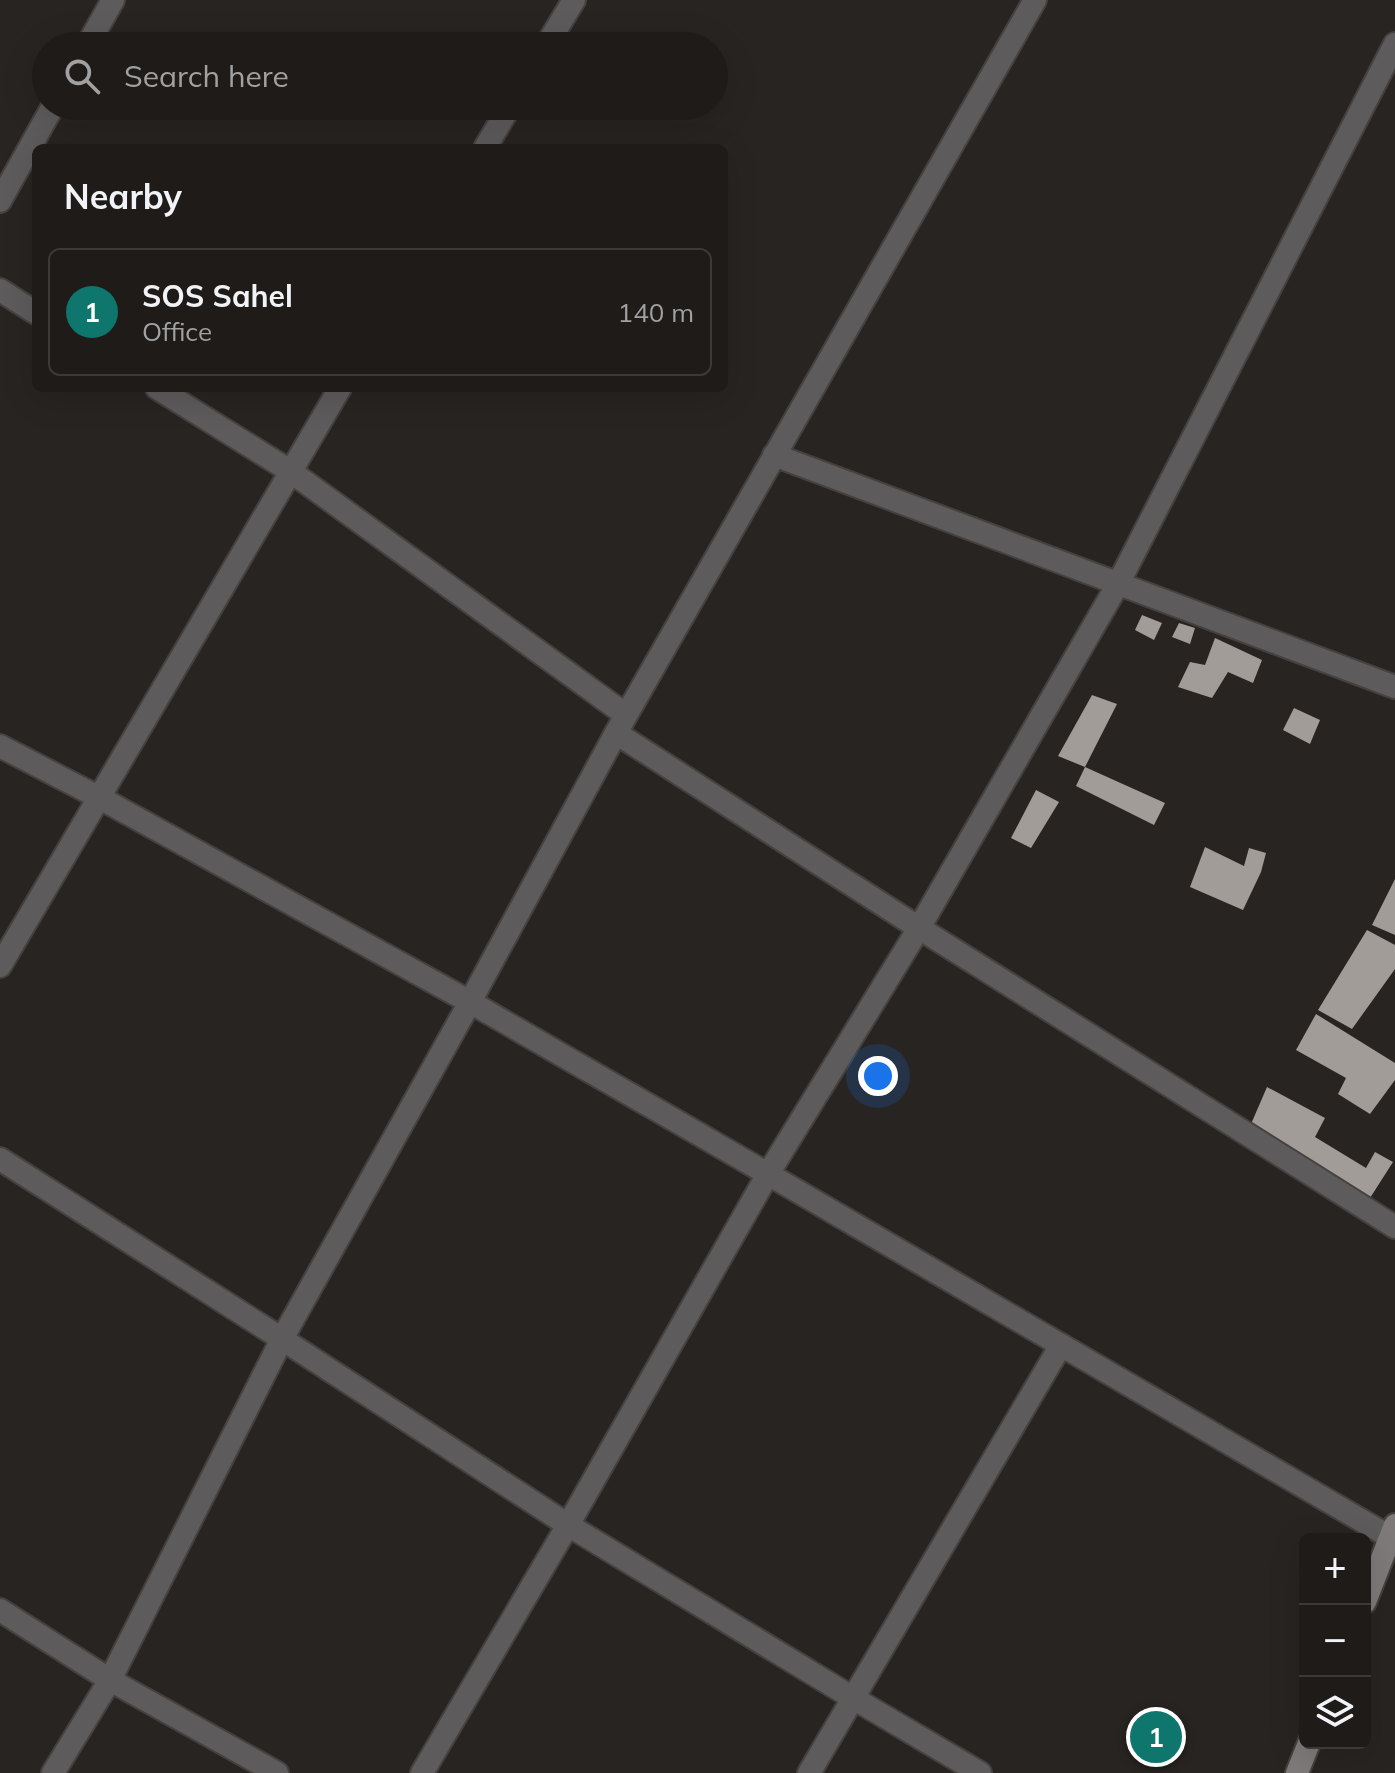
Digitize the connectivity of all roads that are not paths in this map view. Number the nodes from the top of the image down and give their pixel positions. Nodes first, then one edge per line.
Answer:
1 (113, 0) edge
2 (574, 0) edge
3 (1035, 0) edge
4 (95, 32) edge
5 (555, 32) edge
6 (1395, 44) edge
7 (45, 120) edge
8 (502, 120) edge
9 (487, 144) edge
10 (0, 201) edge
11 (0, 290) edge
12 (32, 310) edge
13 (163, 392) edge
14 (338, 392) edge
15 (774, 455) junction
16 (290, 471) junction
17 (1118, 584) junction
18 (1395, 687) edge
19 (621, 724) junction
20 (0, 746) edge
21 (100, 798) junction
22 (919, 928) junction
23 (0, 966) edge
24 (470, 1002) junction
25 (0, 1159) edge
26 (768, 1174) junction
27 (1395, 1227) edge
28 (282, 1339) junction
29 (1061, 1345) junction
30 (568, 1525) junction
31 (1393, 1534) edge
32 (1371, 1587) edge
33 (0, 1610) edge
34 (110, 1680) junction
35 (853, 1698) junction
36 (1307, 1749) edge
37 (53, 1773) edge
38 (277, 1773) edge
39 (422, 1773) edge
40 (809, 1773) edge
41 (980, 1773) edge
42 (1297, 1773) edge

1 - 4 street
2 - 5 street
3 - 15 street
6 - 17 street
7 - 10 street
8 - 9 street
11 - 12 street
13 - 16 street
14 - 16 street
15 - 17 street
15 - 19 street
16 - 19 street
16 - 21 street
17 - 18 street
17 - 22 street
19 - 22 street
19 - 24 street
20 - 21 street
21 - 23 street
21 - 24 street
22 - 26 street
22 - 27 street
24 - 26 street
24 - 28 street
25 - 28 street
26 - 29 street
26 - 30 street
28 - 30 street
28 - 34 street
29 - 31 street
29 - 35 street
30 - 35 street
30 - 39 street
31 - 32 main road
33 - 34 street
34 - 37 street
34 - 38 street
35 - 40 street
35 - 41 street
36 - 42 main road

